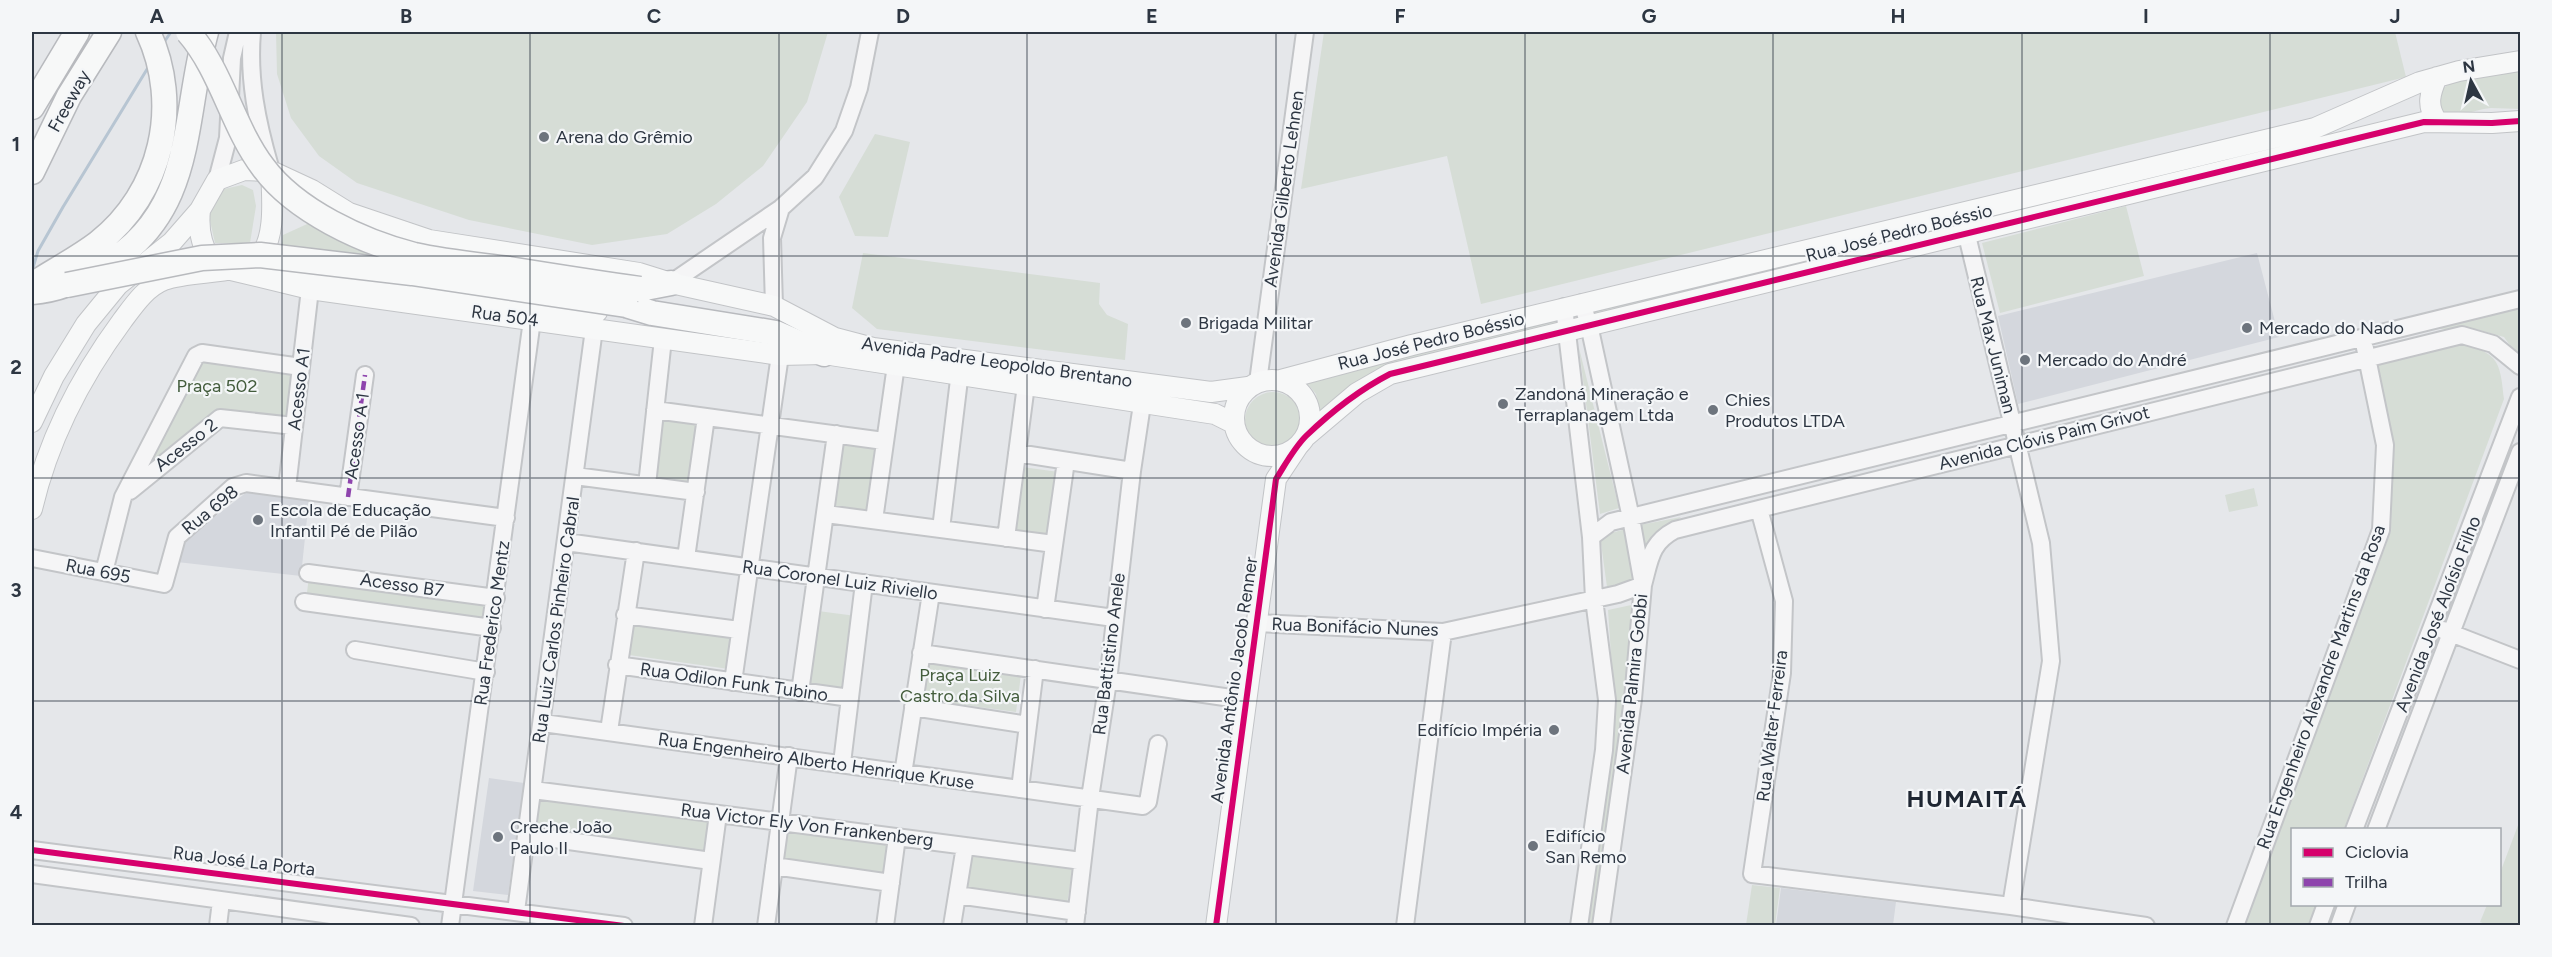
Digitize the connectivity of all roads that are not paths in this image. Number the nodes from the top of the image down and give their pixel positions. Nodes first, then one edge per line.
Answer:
1 (76, 32) edge
2 (109, 32) edge
3 (148, 32) edge
4 (188, 32) edge
5 (206, 32) edge
6 (238, 32) edge
7 (252, 32) edge
8 (870, 32) edge
9 (1305, 32) edge
10 (2520, 61) edge
11 (2437, 77) junction
12 (2403, 89) junction
13 (32, 107) edge
14 (2431, 121) junction
15 (2520, 121) edge
16 (2492, 123) junction
17 (2520, 132) edge
18 (271, 171) junction
19 (32, 172) edge
20 (217, 180) junction
21 (312, 190) junction
22 (781, 208) junction
23 (200, 210) junction
24 (1961, 211) junction
25 (272, 224) junction
26 (1966, 232) junction
27 (231, 270) junction
28 (671, 283) junction
29 (32, 285) edge
30 (67, 285) junction
31 (310, 289) junction
32 (32, 292) edge
33 (633, 297) junction
34 (2520, 298) edge
35 (1573, 305) junction
36 (774, 306) junction
37 (561, 308) junction
38 (652, 313) junction
39 (532, 320) junction
40 (1589, 325) junction
41 (594, 329) junction
42 (1567, 331) junction
43 (2362, 338) junction
44 (663, 339) junction
45 (824, 354) junction
46 (780, 355) junction
47 (871, 355) junction
48 (2368, 358) junction
49 (896, 365) junction
50 (2520, 366) edge
51 (301, 367) junction
52 (961, 368) junction
53 (365, 375) dead end
54 (1281, 380) junction
55 (1146, 383) junction
56 (1026, 385) junction
57 (1253, 385) junction
58 (1106, 388) junction
59 (2520, 398) edge
60 (1142, 402) junction
61 (655, 410) junction
62 (706, 417) junction
63 (32, 422) edge
64 (1233, 423) junction
65 (2013, 424) junction
66 (294, 426) junction
67 (770, 426) junction
68 (836, 434) junction
69 (884, 441) junction
70 (1302, 442) junction
71 (152, 443) junction
72 (2018, 444) junction
73 (2520, 452) edge
74 (1017, 453) junction
75 (1265, 456) junction
76 (169, 458) junction
77 (1066, 461) junction
78 (1132, 471) junction
79 (575, 476) junction
80 (1276, 479) junction
81 (646, 485) junction
82 (287, 488) junction
83 (696, 492) junction
84 (348, 496) junction
85 (123, 497) junction
86 (32, 509) edge
87 (1759, 509) junction
88 (826, 514) junction
89 (506, 518) junction
90 (1631, 518) junction
91 (874, 520) junction
92 (941, 529) junction
93 (1591, 537) junction
94 (1006, 538) junction
95 (566, 542) junction
96 (1054, 544) junction
97 (636, 551) junction
98 (32, 558) edge
99 (686, 558) junction
100 (750, 567) junction
101 (104, 572) junction
102 (308, 573) dead end
103 (818, 577) junction
104 (864, 583) junction
105 (164, 584) joint
106 (1642, 585) junction
107 (931, 593) junction
108 (496, 598) junction
109 (1594, 599) junction
110 (304, 602) dead end
111 (1045, 609) junction
112 (625, 615) junction
113 (1114, 618) junction
114 (1257, 623) junction
115 (2434, 627) junction
116 (492, 628) junction
117 (739, 630) junction
118 (1443, 632) junction
119 (2452, 634) junction
120 (355, 650) dead end
121 (921, 652) junction
122 (2520, 660) edge
123 (617, 665) junction
124 (1035, 669) junction
125 (486, 672) junction
126 (1108, 681) junction
127 (733, 682) junction
128 (800, 692) junction
129 (850, 698) junction
130 (1245, 700) junction
131 (913, 707) junction
132 (543, 723) junction
133 (1028, 725) junction
134 (609, 731) junction
135 (1158, 744) dead end
136 (789, 756) junction
137 (842, 763) junction
138 (903, 774) junction
139 (1020, 789) junction
140 (533, 790) junction
141 (1090, 798) junction
142 (718, 814) junction
143 (780, 822) junction
144 (2355, 828) edge
145 (2377, 828) edge
146 (526, 835) junction
147 (897, 837) junction
148 (965, 846) junction
149 (32, 850) edge
150 (711, 861) junction
151 (1082, 861) junction
152 (774, 866) junction
153 (32, 874) edge
154 (891, 883) junction
155 (957, 895) junction
156 (221, 901) junction
157 (454, 903) junction
158 (2011, 906) junction
159 (2325, 906) edge
160 (2346, 906) edge
161 (516, 911) junction
162 (1076, 919) edge
163 (218, 926) edge
164 (411, 926) edge
165 (450, 926) edge
166 (624, 926) edge
167 (702, 926) edge
168 (766, 926) edge
169 (885, 926) edge
170 (952, 926) edge
171 (1216, 926) edge
172 (1405, 926) edge
173 (1580, 926) edge
174 (1600, 926) edge
175 (2146, 926) edge
176 (2235, 926) edge
177 (2318, 926) edge
178 (2339, 926) edge

1 - 13 highway, Freeway
2 - 19 highway, Freeway
3 - 29 highway
4 - 33 highway, bridge
5 - 30 highway, bridge
6 - 20 street
7 - 18 street
8 - 22 street
9 - 57 street, Avenida Gilberto Lehnen
10 - 11 main road, Rua José Pedro Boéssio
11 - 12 main road, Rua José Pedro Boéssio
11 - 14 main road
12 - 14 main road
12 - 24 main road, Rua José Pedro Boéssio
14 - 16 main road, Rua José Pedro Boéssio
14 - 26 main road, Rua José Pedro Boéssio
15 - 16 main road, Rua José Pedro Boéssio
16 - 17 street
18 - 20 main road
18 - 21 main road, Avenida Padre Leopoldo Brentano
18 - 25 main road
20 - 23 main road
21 - 25 main road
21 - 28 main road, Avenida Padre Leopoldo Brentano
22 - 28 street
22 - 36 street
23 - 27 main road
23 - 63 main road
24 - 26 street, Rua Max Juniman
24 - 35 main road, Rua José Pedro Boéssio
25 - 27 main road
26 - 40 main road, Rua José Pedro Boéssio
26 - 65 street, Rua Max Juniman
27 - 31 main road, Rua 504
27 - 37 main road
27 - 86 main road
28 - 33 highway
28 - 36 main road, Avenida Padre Leopoldo Brentano
28 - 38 main road
30 - 32 highway
30 - 33 highway, bridge
31 - 39 main road, Rua 504
31 - 51 street, Acesso A1
33 - 38 highway
34 - 43 street, Avenida Clóvis Paim Grivot
35 - 40 street, Avenida Palmira Gobbi
35 - 42 street, Avenida Palmira Gobbi
35 - 54 main road, Rua José Pedro Boéssio
36 - 47 main road, Avenida Padre Leopoldo Brentano
37 - 38 main road
37 - 39 main road
38 - 45 highway
39 - 41 main road, Rua 504
39 - 89 street, Rua Frederico Mentz
40 - 42 main road, Rua José Pedro Boéssio
40 - 90 street, Avenida Palmira Gobbi
41 - 44 main road, Rua 504
41 - 79 street, Rua Luiz Carlos Pinheiro Cabral
42 - 70 main road, Rua José Pedro Boéssio
42 - 93 street, Avenida Palmira Gobbi
43 - 48 street, Rua Engenheiro Alexandre Martins da Rosa
43 - 65 street, Avenida Clóvis Paim Grivot
44 - 46 main road, Rua 504
44 - 61 street
45 - 46 main road, Avenida Padre Leopoldo Brentano
45 - 47 main road, Avenida Padre Leopoldo Brentano
46 - 67 street
47 - 49 main road, Avenida Padre Leopoldo Brentano
47 - 52 main road, Avenida Padre Leopoldo Brentano
48 - 50 street, Avenida Clóvis Paim Grivot
48 - 72 street, Avenida Clóvis Paim Grivot
48 - 176 street, Rua Engenheiro Alexandre Martins da Rosa
49 - 52 main road, Avenida Padre Leopoldo Brentano
49 - 69 street
51 - 66 street, Acesso A1
51 - 71 street
52 - 56 main road, Avenida Padre Leopoldo Brentano
52 - 58 main road, Avenida Padre Leopoldo Brentano
52 - 92 street
53 - 84 street, Acesso A 1
54 - 57 main road
54 - 70 main road
55 - 57 main road, Avenida Padre Leopoldo Brentano
55 - 58 main road, Avenida Padre Leopoldo Brentano
55 - 60 street, Rua Battistino Anele
56 - 58 main road, Avenida Padre Leopoldo Brentano
56 - 74 street
57 - 64 main road
58 - 60 main road, Avenida Padre Leopoldo Brentano
59 - 115 street, Avenida José Aloísio Filho
60 - 64 main road, Avenida Padre Leopoldo Brentano
60 - 78 street, Rua Battistino Anele
61 - 62 street
61 - 81 street
62 - 67 street
62 - 83 street
64 - 75 main road
65 - 72 street, Rua Max Juniman
65 - 90 street, Avenida Clóvis Paim Grivot
66 - 76 street, Acesso 2
66 - 82 street, Acesso A1
67 - 68 street
67 - 100 street
68 - 69 street
68 - 88 street
69 - 91 street
70 - 75 main road
70 - 80 main road, Avenida Antônio Jacob Renner
71 - 76 street
71 - 85 street
72 - 87 street, Avenida Clóvis Paim Grivot
72 - 158 street, Rua Max Juniman
73 - 119 street, Avenida José Aloísio Filho
74 - 77 street
74 - 94 street
75 - 80 main road
76 - 85 street, Acesso 2
77 - 78 street
77 - 96 street
78 - 113 street, Rua Battistino Anele
79 - 81 street
79 - 95 street, Rua Luiz Carlos Pinheiro Cabral
80 - 114 main road, Avenida Antônio Jacob Renner
81 - 83 street
82 - 84 street, Rua 698
82 - 105 street, Rua 698
83 - 99 street
84 - 89 street, Rua 698
85 - 101 street
87 - 106 street, Avenida Clóvis Paim Grivot
87 - 158 street, Rua Walter Ferreira
88 - 91 street
88 - 103 street
89 - 108 street, Rua Frederico Mentz
90 - 93 street, Avenida Clóvis Paim Grivot
90 - 106 street, Avenida Palmira Gobbi
91 - 92 street
92 - 94 street
93 - 109 street, Avenida Palmira Gobbi
94 - 96 street
95 - 97 street, Rua Coronel Luiz Riviello
95 - 132 street, Rua Luiz Carlos Pinheiro Cabral
96 - 111 street
97 - 99 street, Rua Coronel Luiz Riviello
97 - 112 street
98 - 101 street, Rua 695
99 - 100 street, Rua Coronel Luiz Riviello
100 - 103 street, Rua Coronel Luiz Riviello
100 - 117 street
101 - 105 street, Rua 695
102 - 108 street, Acesso B7
103 - 104 street, Rua Coronel Luiz Riviello
103 - 128 street
104 - 107 street, Rua Coronel Luiz Riviello
104 - 129 street
106 - 109 street
106 - 174 street, Avenida Palmira Gobbi
107 - 111 street, Rua Coronel Luiz Riviello
107 - 121 street
108 - 116 street, Rua Frederico Mentz
109 - 118 street, Rua Bonifácio Nunes
109 - 173 street, Avenida Palmira Gobbi
110 - 116 street
111 - 113 street, Rua Coronel Luiz Riviello
112 - 117 street
112 - 123 street
113 - 126 street, Rua Battistino Anele
114 - 118 street, Rua Bonifácio Nunes
114 - 130 main road, Avenida Antônio Jacob Renner
115 - 119 street
115 - 144 street, Avenida José Aloísio Filho
116 - 125 street, Rua Frederico Mentz
117 - 127 street
118 - 172 street
119 - 122 street
119 - 145 street, Avenida José Aloísio Filho
120 - 125 street
121 - 124 street
121 - 131 street
123 - 127 street, Rua Odilon Funk Tubino
123 - 134 street
124 - 126 street
124 - 133 street
125 - 157 street, Rua Frederico Mentz
126 - 130 street
126 - 141 street, Rua Battistino Anele
127 - 128 street, Rua Odilon Funk Tubino
128 - 129 street, Rua Odilon Funk Tubino
129 - 137 street
130 - 171 main road, Avenida Antônio Jacob Renner
131 - 133 street
131 - 138 street
132 - 134 street, Rua Engenheiro Alberto Henrique Kruse
132 - 140 street, Rua Luiz Carlos Pinheiro Cabral
133 - 139 street
134 - 136 street, Rua Engenheiro Alberto Henrique Kruse
135 - 141 street, Rua Engenheiro Alberto Henrique Kruse
136 - 137 street, Rua Engenheiro Alberto Henrique Kruse
136 - 143 street
137 - 138 street, Rua Engenheiro Alberto Henrique Kruse
138 - 139 street, Rua Engenheiro Alberto Henrique Kruse
139 - 141 street, Rua Engenheiro Alberto Henrique Kruse
140 - 142 street, Rua Victor Ely Von Frankenberg
140 - 146 street, Rua Luiz Carlos Pinheiro Cabral
141 - 151 street, Rua Battistino Anele
142 - 143 street, Rua Victor Ely Von Frankenberg
142 - 150 street
143 - 147 street, Rua Victor Ely Von Frankenberg
143 - 152 street
146 - 150 street
146 - 161 street, Rua Luiz Carlos Pinheiro Cabral
147 - 148 street, Rua Victor Ely Von Frankenberg
147 - 154 street
148 - 151 street, Rua Victor Ely Von Frankenberg
148 - 155 street
149 - 157 street, Rua José La Porta
150 - 167 street
151 - 162 street, Rua Battistino Anele
152 - 154 street
152 - 168 street
153 - 156 street
154 - 169 street
155 - 162 street
155 - 170 street
156 - 163 street
156 - 164 street
157 - 161 street, Rua José La Porta
157 - 165 street, Rua Frederico Mentz
158 - 175 street
159 - 177 street
160 - 178 street
161 - 166 street, Rua José La Porta

